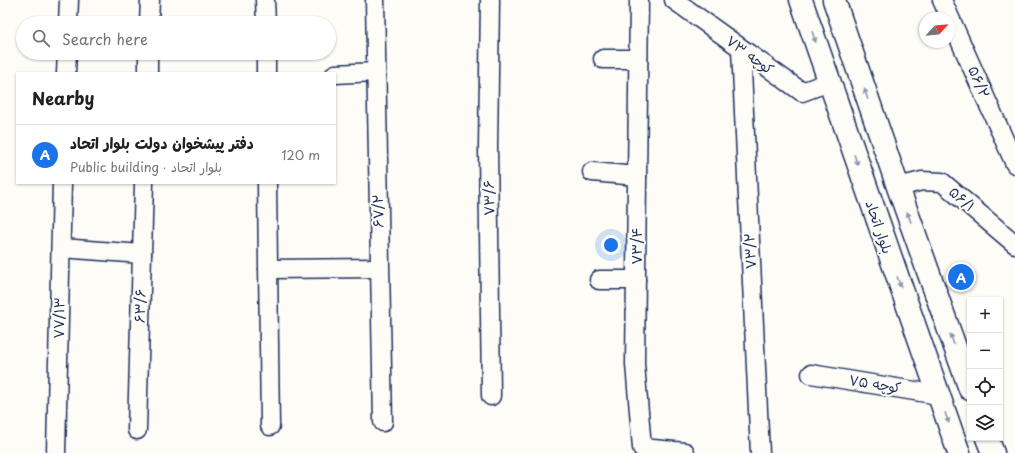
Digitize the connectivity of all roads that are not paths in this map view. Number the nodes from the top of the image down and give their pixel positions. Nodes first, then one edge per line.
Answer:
1 (69, 0) edge
2 (150, 0) edge
3 (266, 0) edge
4 (375, 0) edge
5 (490, 0) edge
6 (639, 0) edge
7 (674, 0) edge
8 (801, 0) edge
9 (834, 0) edge
10 (942, 0) edge
11 (68, 16) edge
12 (149, 16) edge
13 (266, 16) edge
14 (741, 49) junction
15 (603, 59) dead end
16 (638, 59) junction
17 (67, 60) edge
18 (148, 60) edge
19 (266, 60) edge
20 (66, 72) edge
21 (148, 72) edge
22 (266, 72) edge
23 (376, 72) junction
24 (336, 74) edge
25 (830, 82) junction
26 (1015, 164) edge
27 (592, 172) dead end
28 (637, 176) junction
29 (62, 184) edge
30 (144, 184) edge
31 (267, 184) edge
32 (898, 187) junction
33 (1015, 244) edge
34 (61, 248) junction
35 (142, 254) junction
36 (379, 268) junction
37 (268, 269) junction
38 (598, 280) dead end
39 (636, 280) junction
40 (811, 374) dead end
41 (967, 381) edge
42 (939, 395) junction
43 (491, 396) dead end
44 (383, 422) dead end
45 (270, 426) dead end
46 (137, 430) dead end
47 (988, 441) edge
48 (685, 452) dead end
49 (56, 453) edge
50 (760, 453) edge
51 (959, 453) edge
52 (993, 453) edge

1 - 11 street
2 - 12 street
3 - 13 street
4 - 23 street, ۶۷/۲
5 - 43 street, ۷۳/۶
6 - 16 street, ۷۳/۴
7 - 14 street, کوچه ۷۳
8 -> 25 main road, بلوار اتحاد
32 -> 9 main road
10 - 26 street, ۵۶/۲
14 - 25 street, کوچه ۷۳
14 - 50 street, ۷۳/۲
15 - 16 street
16 - 28 street, ۷۳/۴
17 - 20 street
18 - 21 street
19 - 22 street
23 - 24 street
23 - 36 street, ۶۷/۲
25 -> 42 main road, بلوار اتحاد
27 - 28 street
28 - 39 street, ۷۳/۴
29 - 34 street, ۷۷/۱۳
30 - 35 street, ۶۳/۶
31 - 37 street
32 - 33 street, ۵۶/۱
41 -> 32 main road
34 - 35 street
34 - 49 street, ۷۷/۱۳
35 - 46 street, ۶۳/۶
36 - 37 street
36 - 44 street, ۶۷/۲
37 - 45 street
38 - 39 street
39 - 48 street, ۷۳/۴
40 - 42 street, کوچه ۷۵
42 -> 51 main road, بلوار اتحاد
47 - 52 main road

